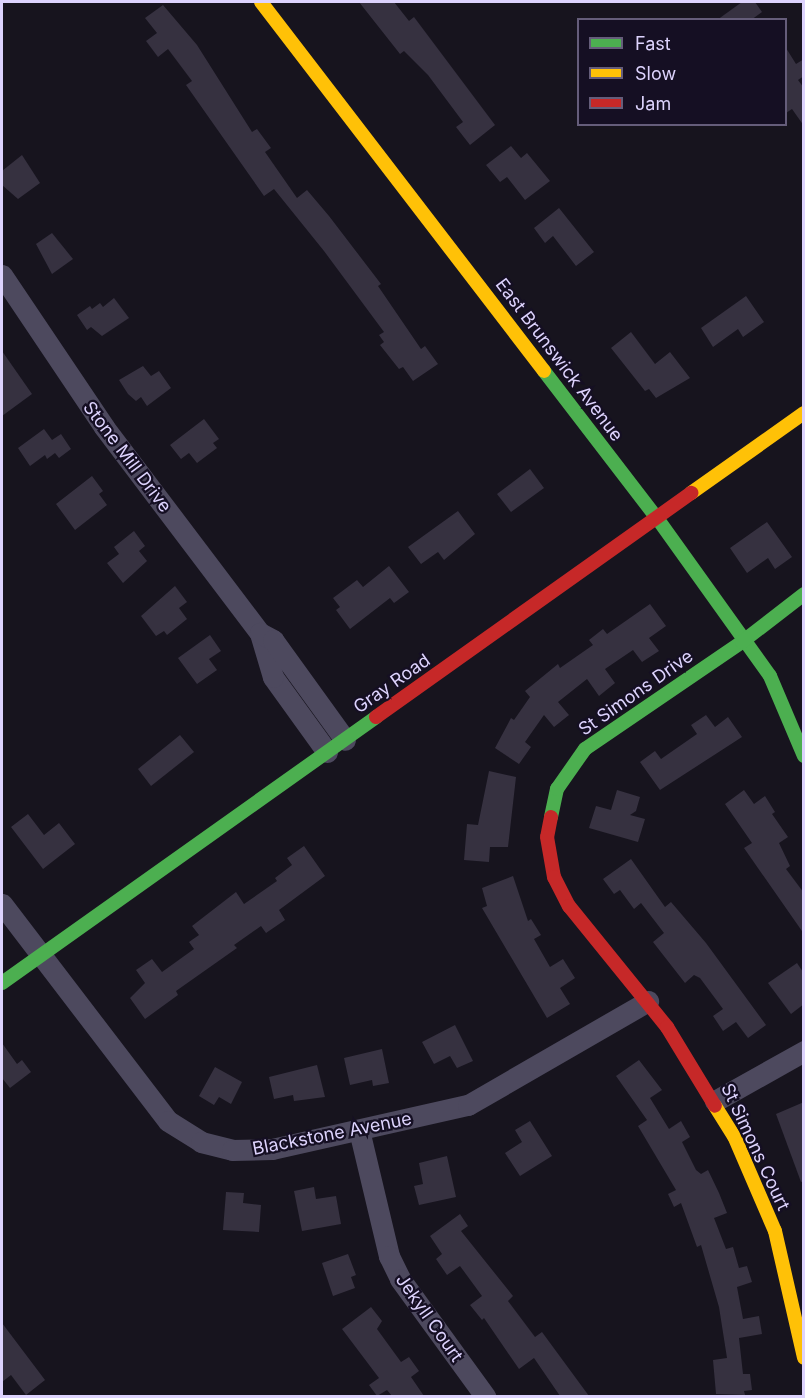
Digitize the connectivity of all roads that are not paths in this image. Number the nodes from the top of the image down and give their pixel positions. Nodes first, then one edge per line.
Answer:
1 (261, 2) edge
2 (2, 275) edge
3 (804, 414) edge
4 (657, 518) junction
5 (804, 594) edge
6 (260, 633) junction
7 (742, 642) junction
8 (345, 740) junction
9 (327, 752) junction
10 (804, 756) edge
11 (2, 904) edge
12 (40, 955) junction
13 (2, 983) edge
14 (648, 1001) junction
15 (804, 1051) edge
16 (715, 1101) junction
17 (359, 1130) junction
18 (804, 1358) edge
19 (485, 1396) edge

1 - 4 street, East Brunswick Avenue
2 - 6 street, Stone Mill Drive
3 - 4 street, Gray Road
4 - 7 street, East Brunswick Avenue
4 - 8 street, Gray Road
5 - 7 street, St Simons Drive
6 - 8 street, Stone Mill Drive
6 - 9 street, Stone Mill Drive
7 - 10 street, East Brunswick Avenue
7 - 14 street, St Simons Drive
8 - 9 street, Gray Road
9 - 12 street, Gray Road
11 - 12 street, Blackstone Avenue
12 - 13 street, Gray Road
12 - 17 street, Blackstone Avenue
14 - 16 street, St Simons Court
14 - 17 street, Blackstone Avenue
15 - 16 street
16 - 18 street, St Simons Court
17 - 19 street, Jekyll Court

